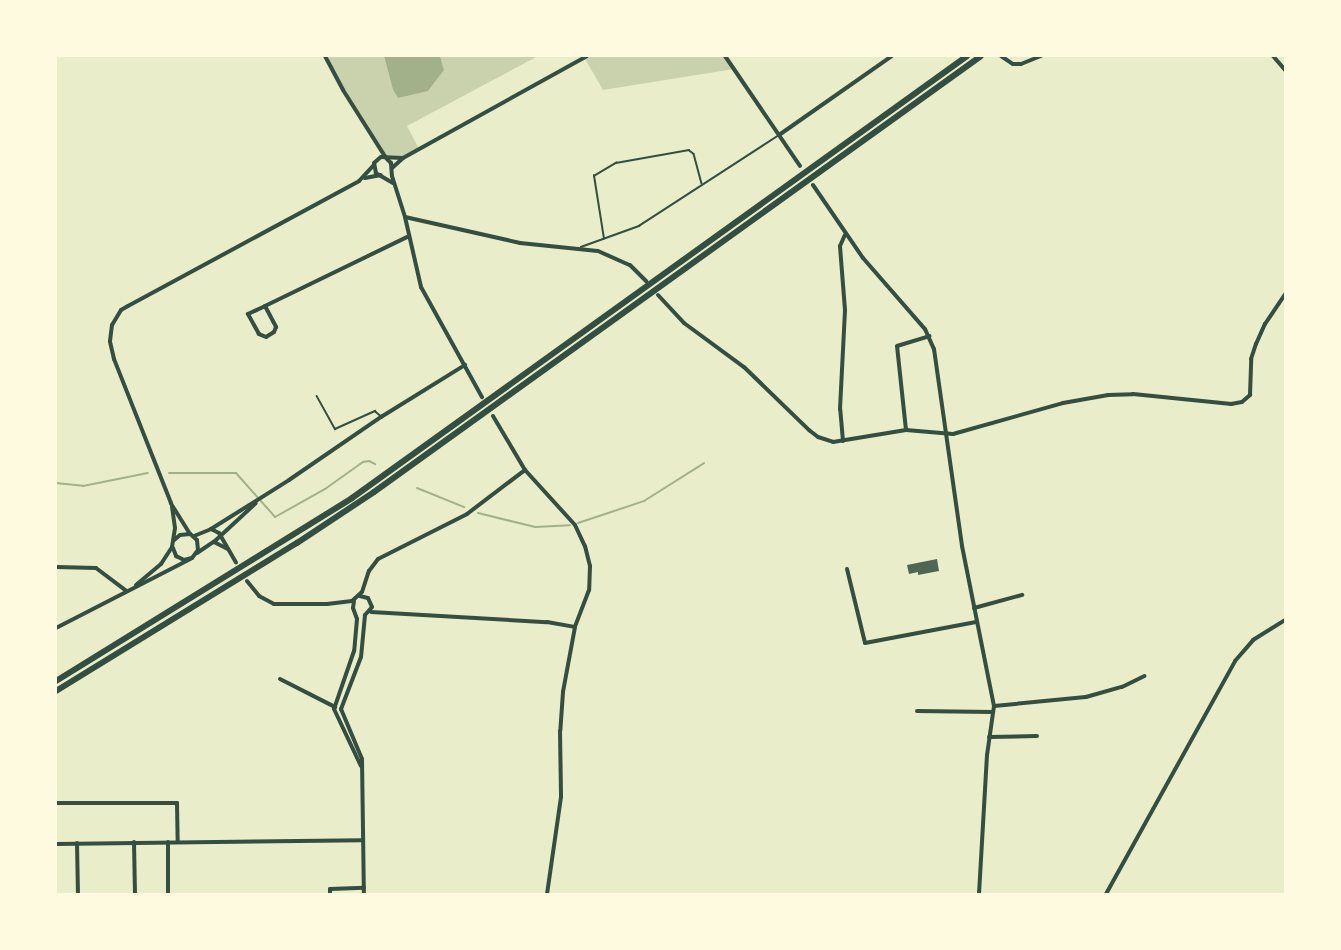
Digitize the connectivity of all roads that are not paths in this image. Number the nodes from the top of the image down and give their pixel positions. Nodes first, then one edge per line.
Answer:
1 (325, 56) edge
2 (587, 56) edge
3 (725, 56) edge
4 (892, 56) edge
5 (967, 56) edge
6 (981, 56) edge
7 (1001, 56) edge
8 (1041, 56) edge
9 (1273, 56) edge
10 (1286, 71) edge
11 (780, 135) junction
12 (378, 148) junction
13 (387, 158) junction
14 (403, 158) junction
15 (375, 163) junction
16 (800, 166) dead end
17 (391, 170) junction
18 (381, 175) junction
19 (364, 178) junction
20 (394, 184) junction
21 (702, 184) junction
22 (813, 185) dead end
23 (405, 217) junction
24 (845, 235) junction
25 (410, 236) junction
26 (604, 239) junction
27 (581, 247) junction
28 (646, 281) dead end
29 (1286, 293) edge
30 (658, 295) dead end
31 (266, 306) junction
32 (929, 336) junction
33 (465, 365) junction
34 (317, 396) dead end
35 (482, 397) dead end
36 (493, 416) dead end
37 (381, 417) junction
38 (906, 430) junction
39 (945, 434) junction
40 (843, 441) junction
41 (525, 470) junction
42 (264, 496) junction
43 (171, 503) junction
44 (212, 529) junction
45 (192, 535) junction
46 (220, 535) junction
47 (174, 540) junction
48 (213, 542) junction
49 (172, 548) junction
50 (229, 550) junction
51 (197, 553) junction
52 (190, 559) junction
53 (236, 563) dead end
54 (56, 567) edge
55 (848, 570) dead end
56 (247, 581) dead end
57 (366, 585) junction
58 (128, 590) junction
59 (1022, 595) dead end
60 (356, 599) junction
61 (371, 601) junction
62 (345, 604) junction
63 (974, 608) junction
64 (380, 610) junction
65 (354, 611) junction
66 (370, 612) junction
67 (365, 615) junction
68 (1286, 619) edge
69 (976, 622) junction
70 (575, 627) junction
71 (56, 628) edge
72 (1145, 676) dead end
73 (280, 679) dead end
74 (56, 681) edge
75 (56, 691) edge
76 (334, 706) junction
77 (994, 706) junction
78 (341, 711) junction
79 (917, 711) dead end
80 (993, 712) junction
81 (1037, 736) dead end
82 (989, 737) junction
83 (361, 766) junction
84 (56, 803) edge
85 (363, 840) junction
86 (134, 842) junction
87 (168, 842) junction
88 (178, 842) junction
89 (77, 843) junction
90 (56, 844) edge
91 (364, 888) junction
92 (78, 894) edge
93 (135, 894) edge
94 (168, 894) edge
95 (330, 894) edge
96 (364, 894) edge
97 (547, 894) edge
98 (979, 894) edge
99 (1106, 894) edge

1 - 12 street
2 - 14 street
3 - 11 street
4 - 11 street
5 - 74 highway
6 - 75 highway
7 - 8 street
9 - 10 street
11 - 16 street
11 - 21 lane
12 - 13 street
12 - 15 street
13 - 14 street
13 - 15 street
13 - 17 street
14 - 17 street
15 - 18 street
15 - 19 street
17 - 18 street
17 - 20 street
18 - 19 street
18 - 20 street
19 - 43 street
20 - 23 street
21 - 26 lane
21 - 26 lane
22 - 24 street
23 - 25 street
23 - 27 street
24 - 32 street
24 - 40 street
25 - 31 street
25 - 33 street
26 - 27 lane
27 - 28 street
29 - 39 street
30 - 40 street
31 - 31 street
32 - 38 street
32 - 39 street
33 - 35 street
33 - 37 street
34 - 37 lane
36 - 41 street
37 - 42 street
38 - 39 street
38 - 40 street
39 - 63 street
41 - 57 street
41 - 70 street
42 - 44 street
42 - 46 street
43 - 45 street
43 - 47 street
44 - 45 street
44 - 46 street
45 - 47 street
45 - 51 street
46 - 48 street
46 - 50 street
47 - 49 street
48 - 50 street
48 - 51 street
49 - 52 street
49 - 58 street
50 - 53 street
51 - 52 street
52 - 58 street
54 - 58 street
55 - 69 street
56 - 62 street
57 - 60 street
57 - 61 street
58 - 71 street
59 - 63 street
60 - 61 street
60 - 62 street
60 - 65 street
61 - 64 street
61 - 66 street
62 - 65 street
63 - 69 street
64 - 66 street
64 - 70 street
65 - 67 street
65 - 76 street
66 - 67 street
67 - 78 street
68 - 99 street
69 - 77 street
70 - 97 street
72 - 77 street
73 - 76 street
76 - 78 street
76 - 83 street
77 - 80 street
78 - 83 street
79 - 80 street
80 - 82 street
81 - 82 street
82 - 98 street
83 - 85 street
84 - 88 street
85 - 88 street
85 - 91 street
86 - 87 street
86 - 89 street
86 - 93 street
87 - 88 street
87 - 94 street
89 - 90 street
89 - 92 street
91 - 95 street
91 - 96 street

